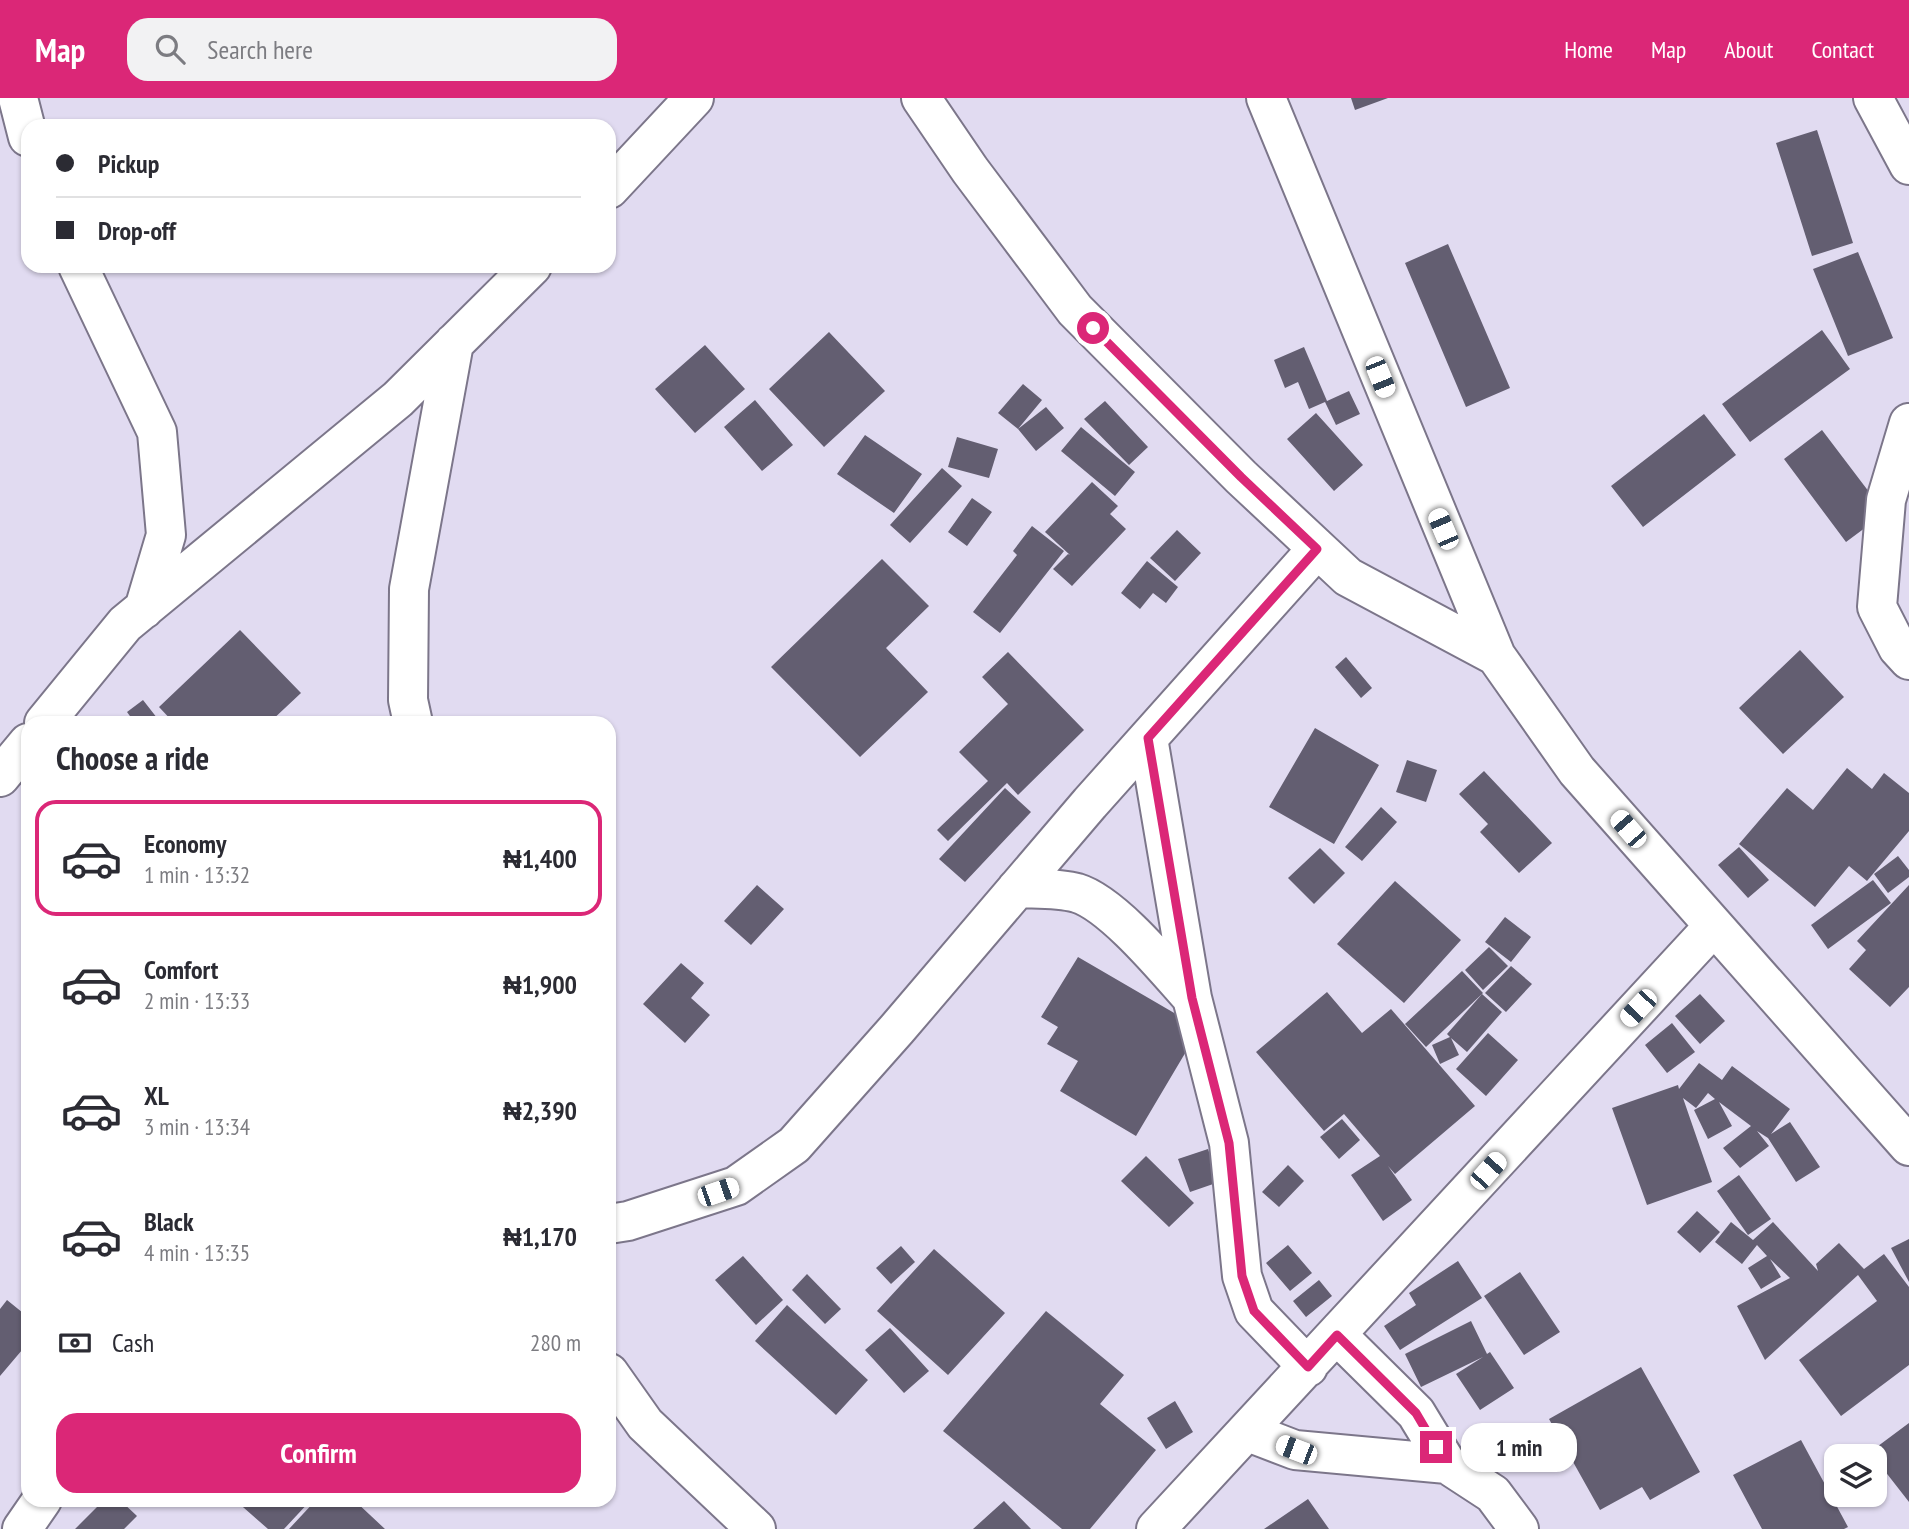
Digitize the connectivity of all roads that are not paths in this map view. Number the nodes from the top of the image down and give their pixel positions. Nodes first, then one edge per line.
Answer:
1 (18, 98) edge
2 (694, 98) edge
3 (921, 98) edge
4 (1266, 98) edge
5 (1873, 98) edge
6 (23, 119) edge
7 (1909, 165) edge
8 (616, 182) edge
9 (81, 273) edge
10 (525, 273) edge
11 (454, 343) junction
12 (1909, 423) edge
13 (1317, 549) junction
14 (144, 609) junction
15 (1496, 656) junction
16 (1909, 660) edge
17 (50, 716) edge
18 (412, 716) edge
19 (1148, 738) junction
20 (21, 752) edge
21 (0, 777) edge
22 (1017, 888) junction
23 (1714, 926) junction
24 (1192, 998) junction
25 (1909, 1146) edge
26 (616, 1223) edge
27 (1337, 1335) junction
28 (1308, 1367) junction
29 (616, 1383) edge
30 (1248, 1432) junction
31 (1447, 1464) junction
32 (37, 1507) edge
33 (22, 1529) edge
34 (756, 1529) edge
35 (1156, 1529) edge
36 (1519, 1529) edge

1 - 6 street
2 - 8 street
3 - 13 street
4 - 15 street
5 - 7 street
9 - 14 street
10 - 11 street
11 - 14 street
11 - 18 street
12 - 16 street
13 - 15 street
13 - 19 street
14 - 17 street
15 - 23 street
19 - 22 street
19 - 24 street
20 - 21 street
22 - 24 street
22 - 26 street
23 - 25 street
23 - 27 street
24 - 28 street
27 - 28 street
27 - 31 street
28 - 30 street
29 - 34 street
30 - 31 street
30 - 35 street
31 - 36 street
32 - 33 street

